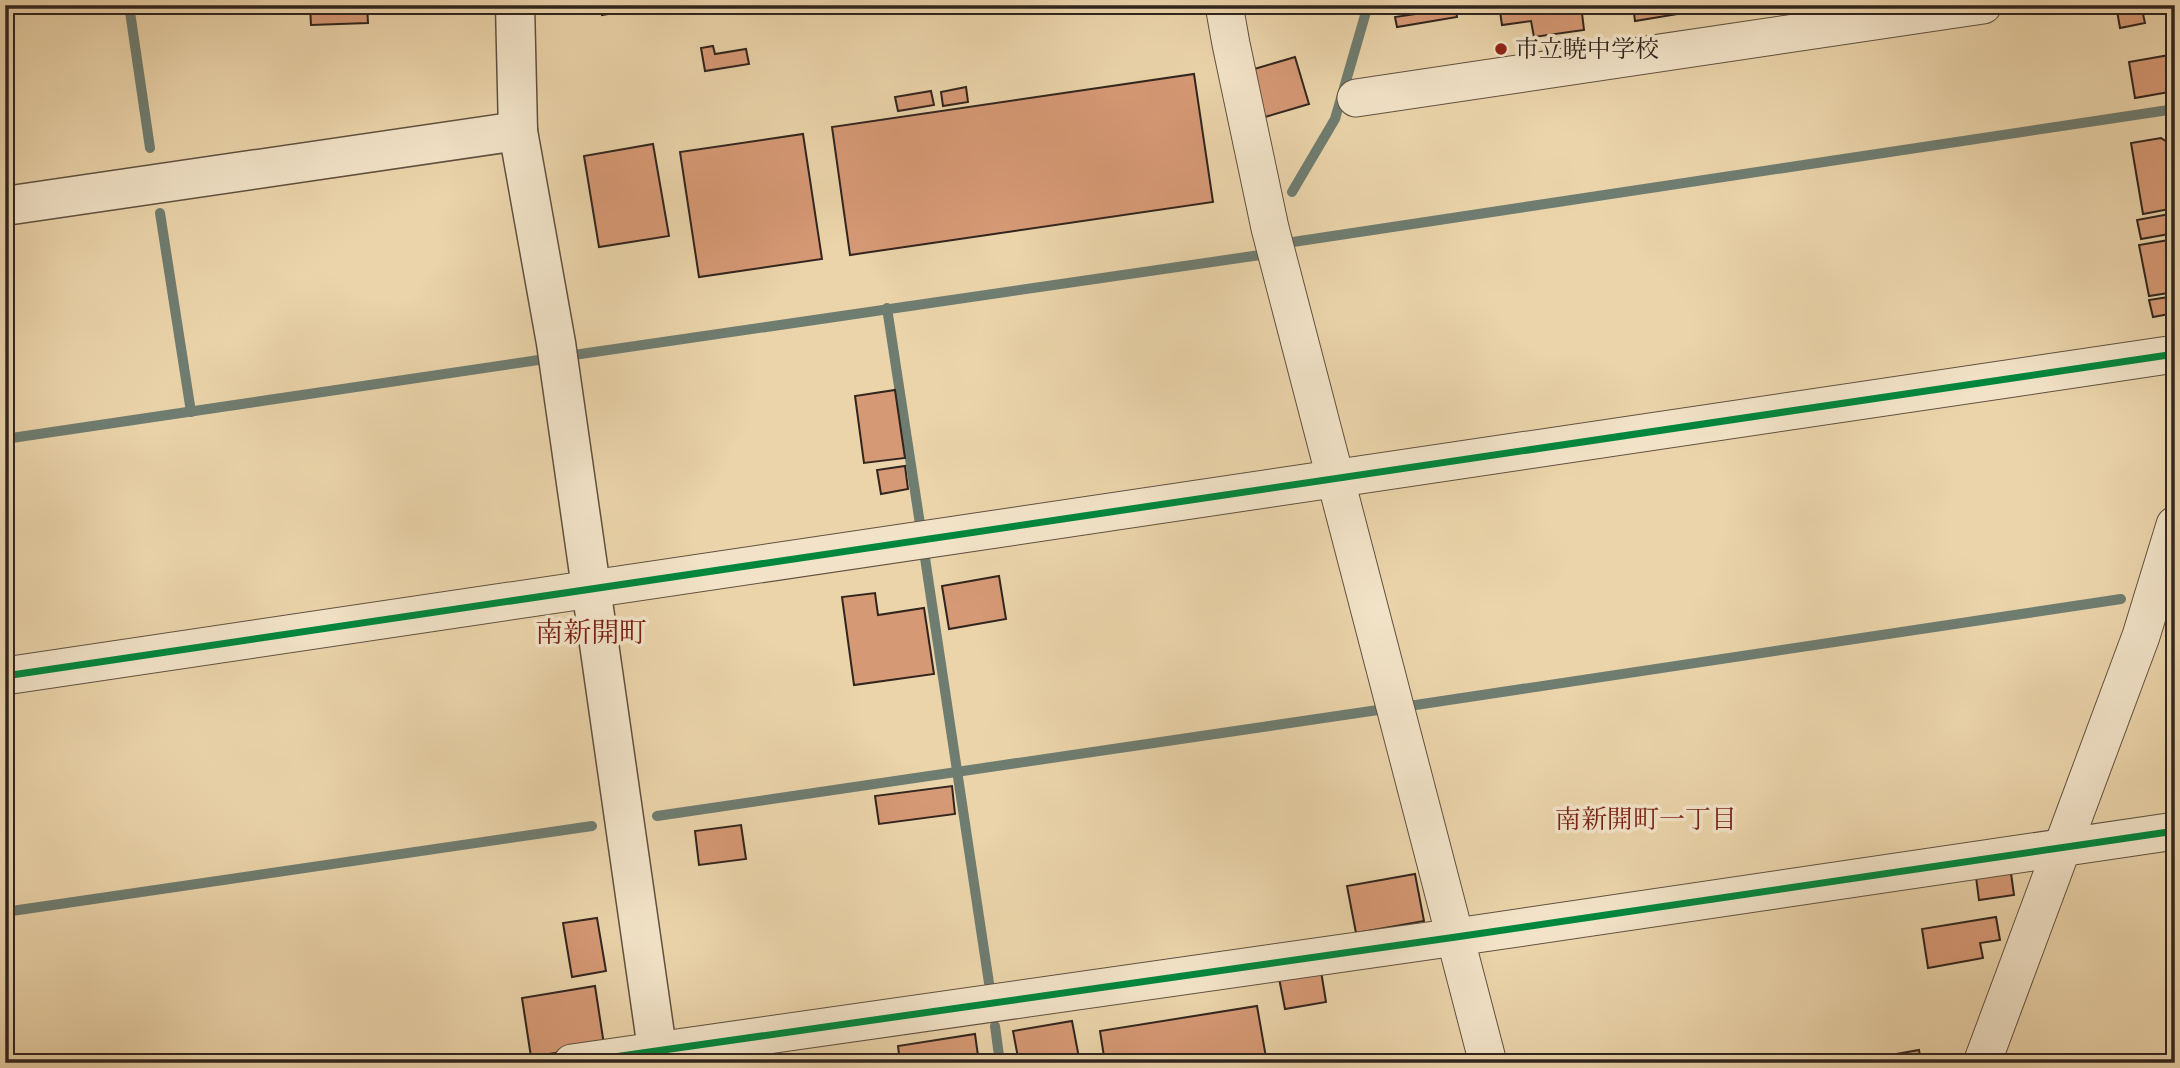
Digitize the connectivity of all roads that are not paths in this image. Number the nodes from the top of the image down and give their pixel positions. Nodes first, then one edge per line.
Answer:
1 (514, 5) edge
2 (1224, 5) edge
3 (1983, 5) edge
4 (1356, 98) dead end
5 (518, 131) junction
6 (5, 206) edge
7 (2175, 354) edge
8 (1336, 479) junction
9 (2175, 525) edge
10 (592, 586) junction
11 (5, 676) edge
12 (2175, 831) edge
13 (2061, 848) junction
14 (1456, 937) junction
15 (658, 1056) edge
16 (572, 1063) edge
17 (1488, 1063) edge
18 (1982, 1063) edge

1 - 5 street
2 - 8 street
3 - 4 street
5 - 6 street
5 - 10 street
7 - 8 street
8 - 10 street
8 - 14 street
9 - 13 street
10 - 11 street
10 - 15 street
12 - 13 street
13 - 14 street
13 - 18 street
14 - 15 street
14 - 17 street
15 - 16 street

